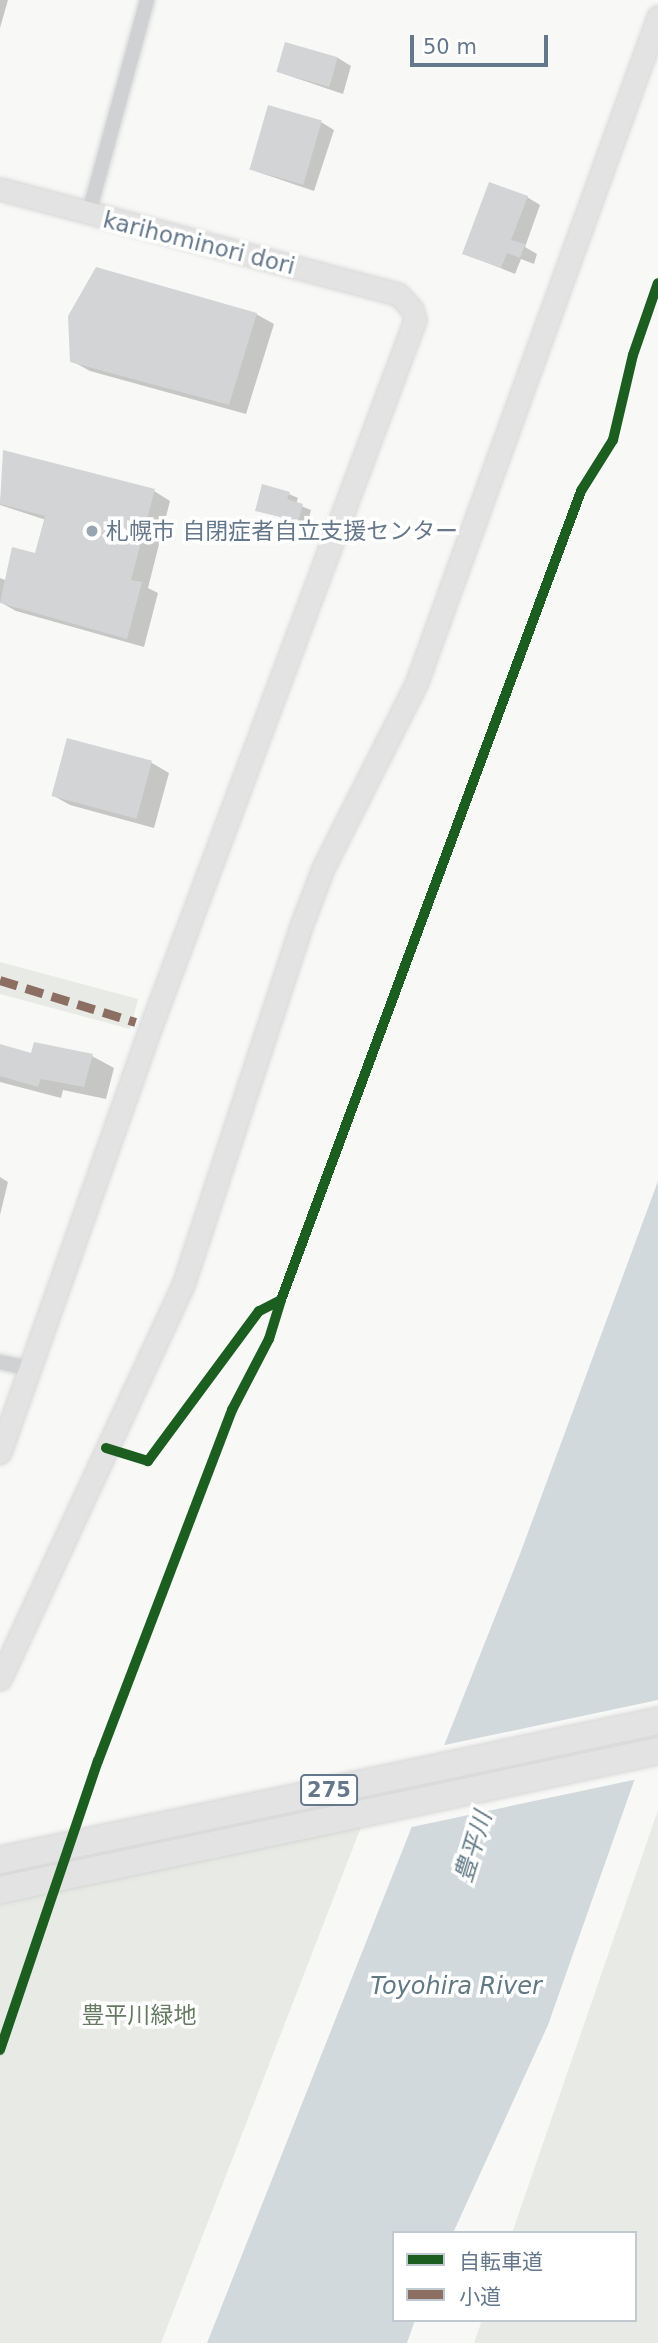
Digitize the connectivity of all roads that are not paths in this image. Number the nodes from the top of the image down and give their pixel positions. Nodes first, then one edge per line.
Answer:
1 (147, 0) edge
2 (658, 18) edge
3 (0, 190) edge
4 (88, 216) junction
5 (0, 1362) edge
6 (32, 1369) junction
7 (0, 1453) edge
8 (0, 1679) edge
9 (658, 1721) edge
10 (658, 1751) edge
11 (0, 1860) edge
12 (0, 1889) edge

1 - 4 street
2 - 8 street
3 - 4 street, karihominori dori
4 - 6 street, karihominori dori
5 - 6 street
6 - 7 street
9 - 11 highway, 275
10 - 12 highway, 275

